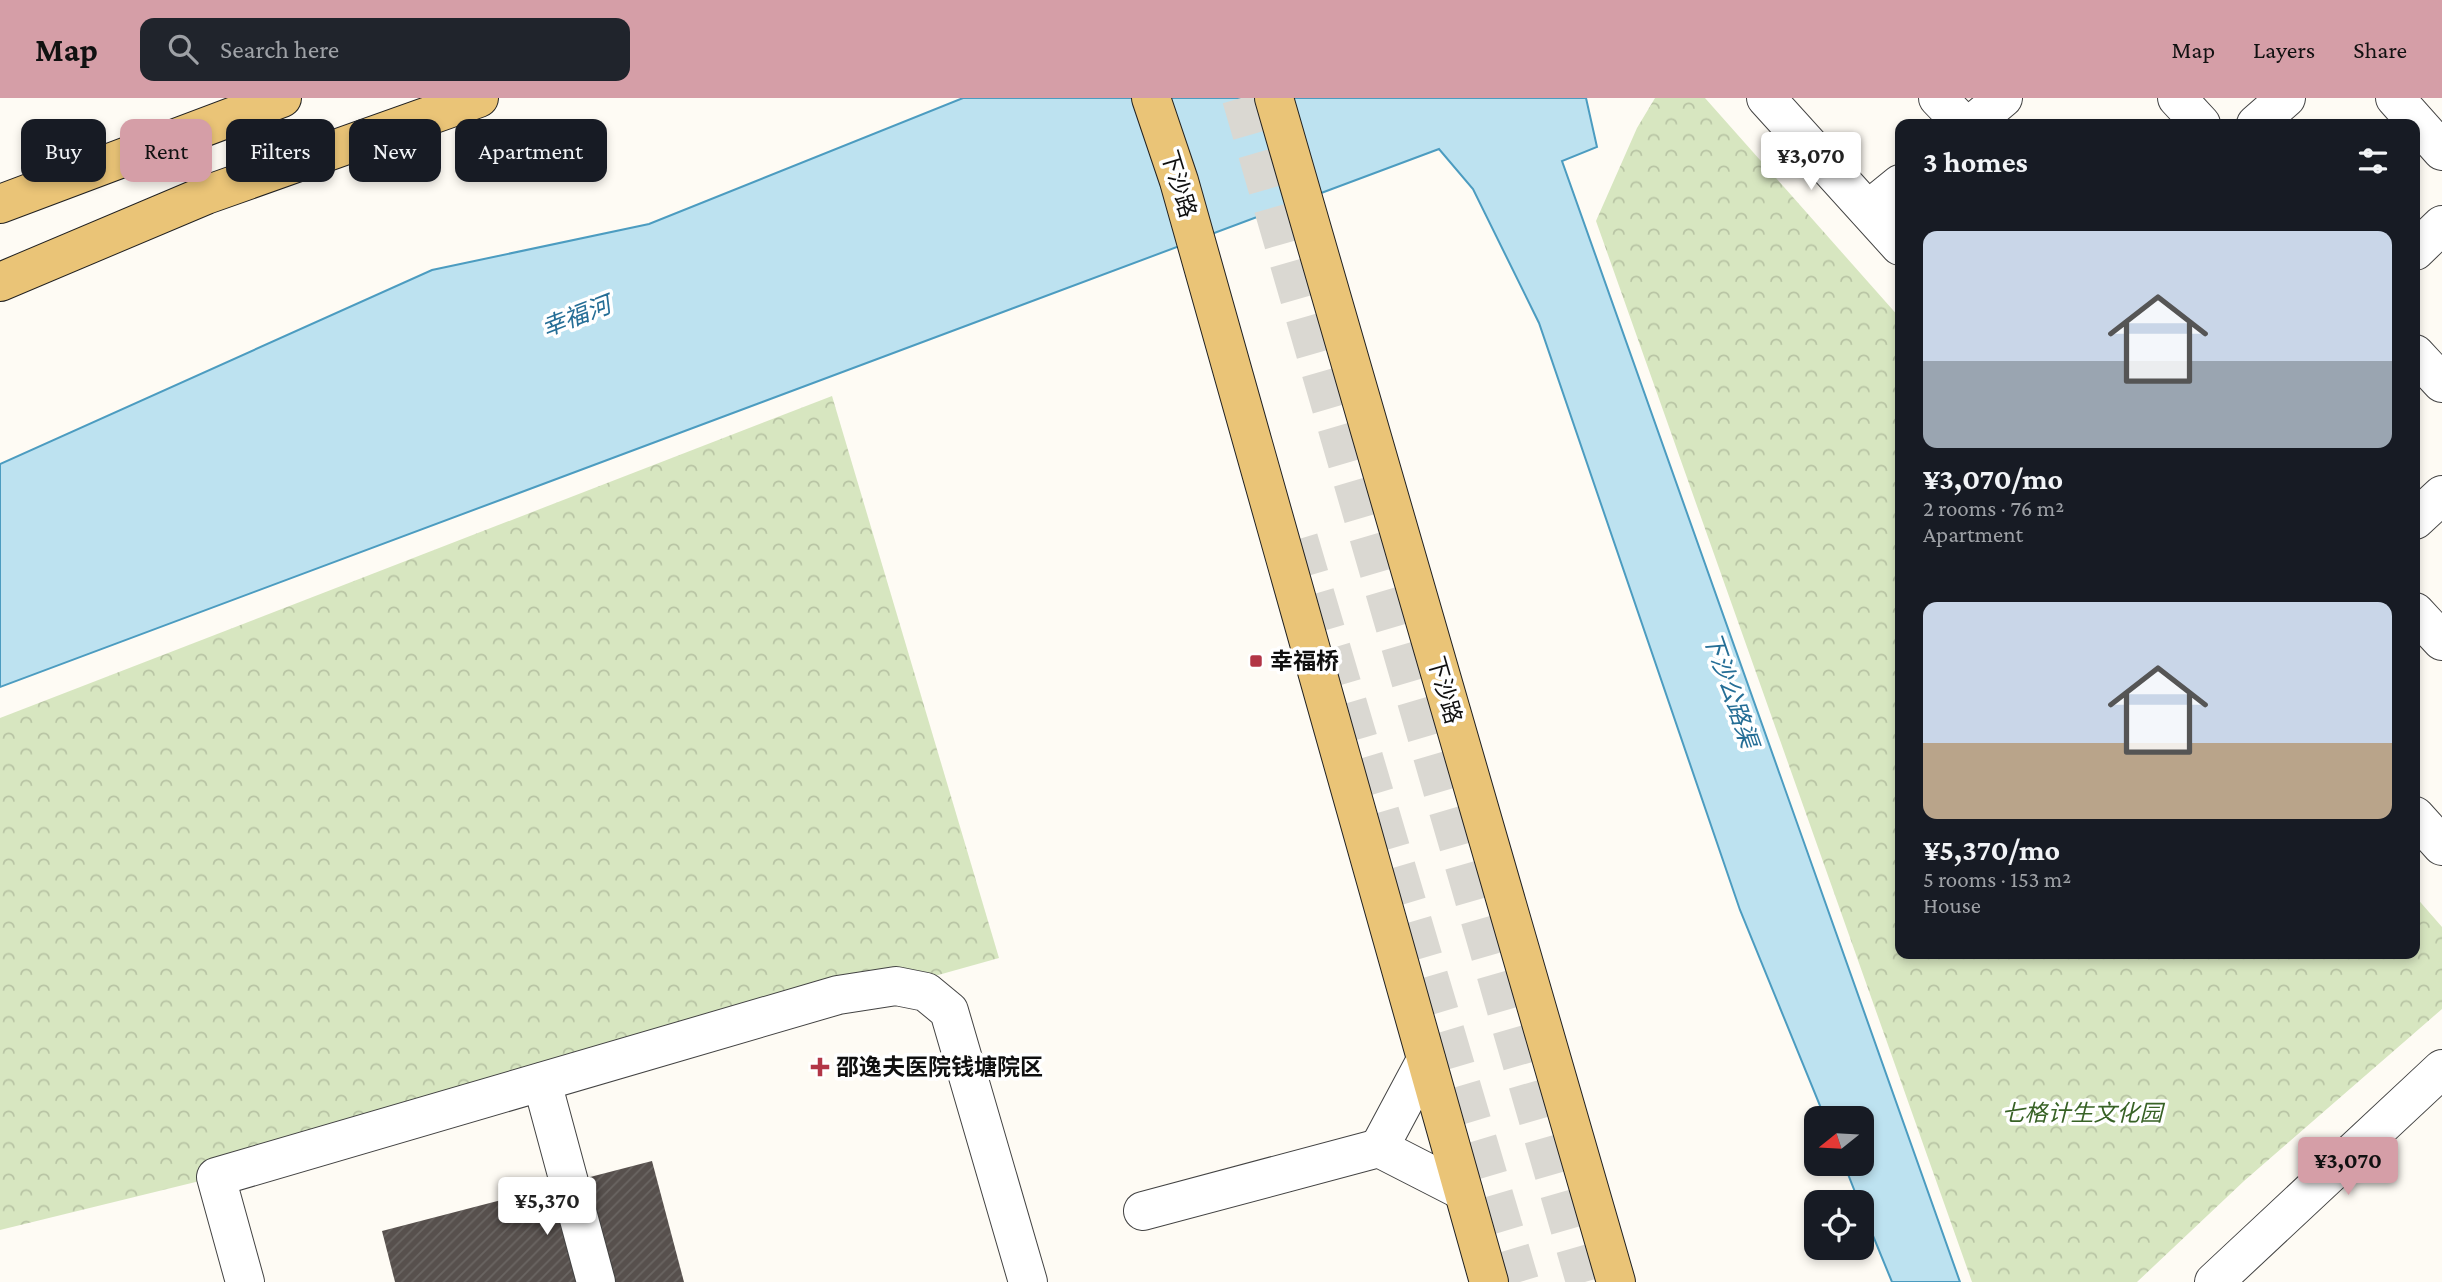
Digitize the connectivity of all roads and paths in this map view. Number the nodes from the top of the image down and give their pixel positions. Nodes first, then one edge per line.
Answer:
1 (282, 98) edge
2 (479, 98) edge
3 (1151, 98) edge
4 (1274, 98) edge
5 (1766, 98) edge
6 (1938, 98) edge
7 (2004, 98) edge
8 (2177, 98) edge
9 (2286, 98) edge
10 (2395, 98) edge
11 (1958, 119) edge
12 (1978, 119) edge
13 (2196, 119) edge
14 (2262, 119) edge
15 (2414, 119) edge
16 (2420, 126) edge
17 (2442, 150) edge
18 (1895, 188) edge
19 (0, 204) edge
20 (1868, 211) junction
21 (2442, 225) edge
22 (1895, 241) edge
23 (2420, 246) edge
24 (0, 282) edge
25 (2420, 359) edge
26 (2442, 383) edge
27 (2442, 495) edge
28 (2420, 515) edge
29 (2420, 617) edge
30 (2442, 641) edge
31 (2420, 822) edge
32 (2442, 846) edge
33 (1426, 1060) junction
34 (2442, 1069) edge
35 (542, 1082) junction
36 (1378, 1148) junction
37 (1463, 1191) junction
38 (1143, 1211) dead end
39 (246, 1282) edge
40 (596, 1282) edge
41 (1028, 1282) edge
42 (1489, 1282) edge
43 (1616, 1282) edge
44 (2214, 1282) edge

1 - 19 main road
2 - 24 main road
3 - 33 main road, 下沙路
4 - 43 main road, 下沙路
5 - 20 street
6 - 11 street
7 - 12 street
8 - 13 street
9 - 14 street
10 - 15 street
16 - 17 street
18 - 20 street
20 - 22 street
21 - 23 street
25 - 26 street
27 - 28 street
29 - 30 street
31 - 32 street
33 - 36 street
33 - 37 main road, 下沙路
34 - 44 street
35 - 39 street
35 - 40 street
35 - 41 street
36 - 37 street
36 - 38 street
37 - 42 main road, 下沙路

